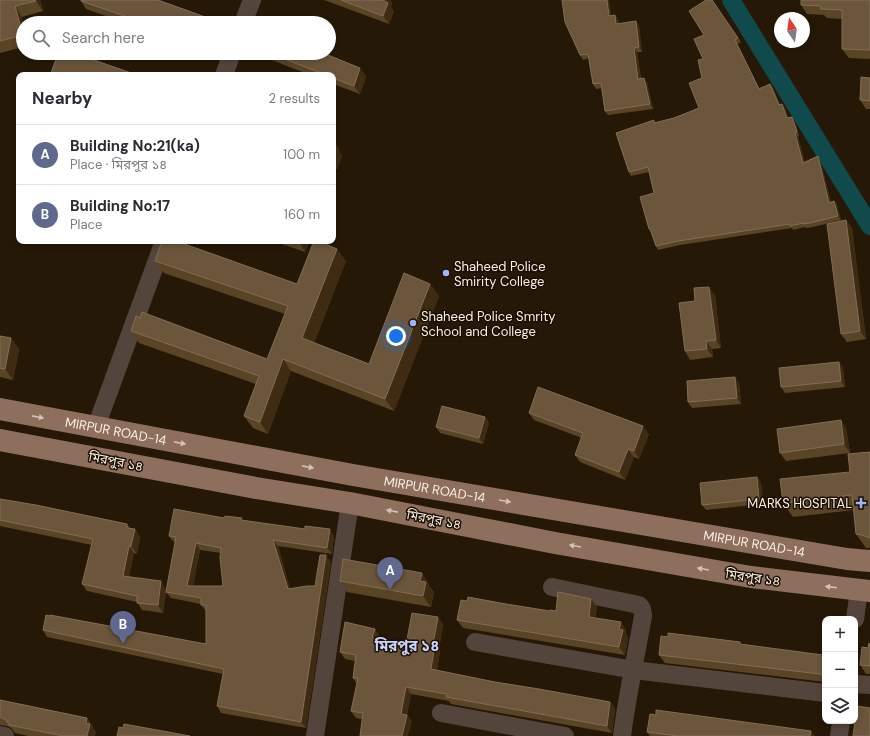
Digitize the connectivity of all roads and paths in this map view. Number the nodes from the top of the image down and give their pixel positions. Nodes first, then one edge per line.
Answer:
1 (252, 0) edge
2 (246, 16) edge
3 (229, 60) edge
4 (225, 72) edge
5 (163, 244) edge
6 (0, 410) edge
7 (96, 427) junction
8 (0, 440) edge
9 (350, 503) junction
10 (870, 561) edge
11 (552, 587) dead end
12 (864, 591) edge
13 (856, 616) edge
14 (475, 642) dead end
15 (634, 670) junction
16 (858, 684) edge
17 (870, 685) edge
18 (822, 693) edge
19 (441, 713) dead end
20 (841, 724) edge
21 (0, 735) edge
22 (5, 736) edge
23 (315, 736) edge
24 (565, 736) edge
25 (622, 736) edge
26 (839, 736) edge

1 - 2 street
3 - 4 street
5 - 7 street
6 -> 7 main road, MIRPUR ROAD-14
7 -> 10 main road, MIRPUR ROAD-14
8 - 9 main road, মিরপুর ১৪
12 -> 9 main road, মিরপুর ১৪
9 - 23 street
11 - 15 street
12 - 13 street
14 - 15 street
15 - 18 street
15 - 25 street
16 - 17 street
19 - 24 street
20 - 26 street
21 - 22 street

